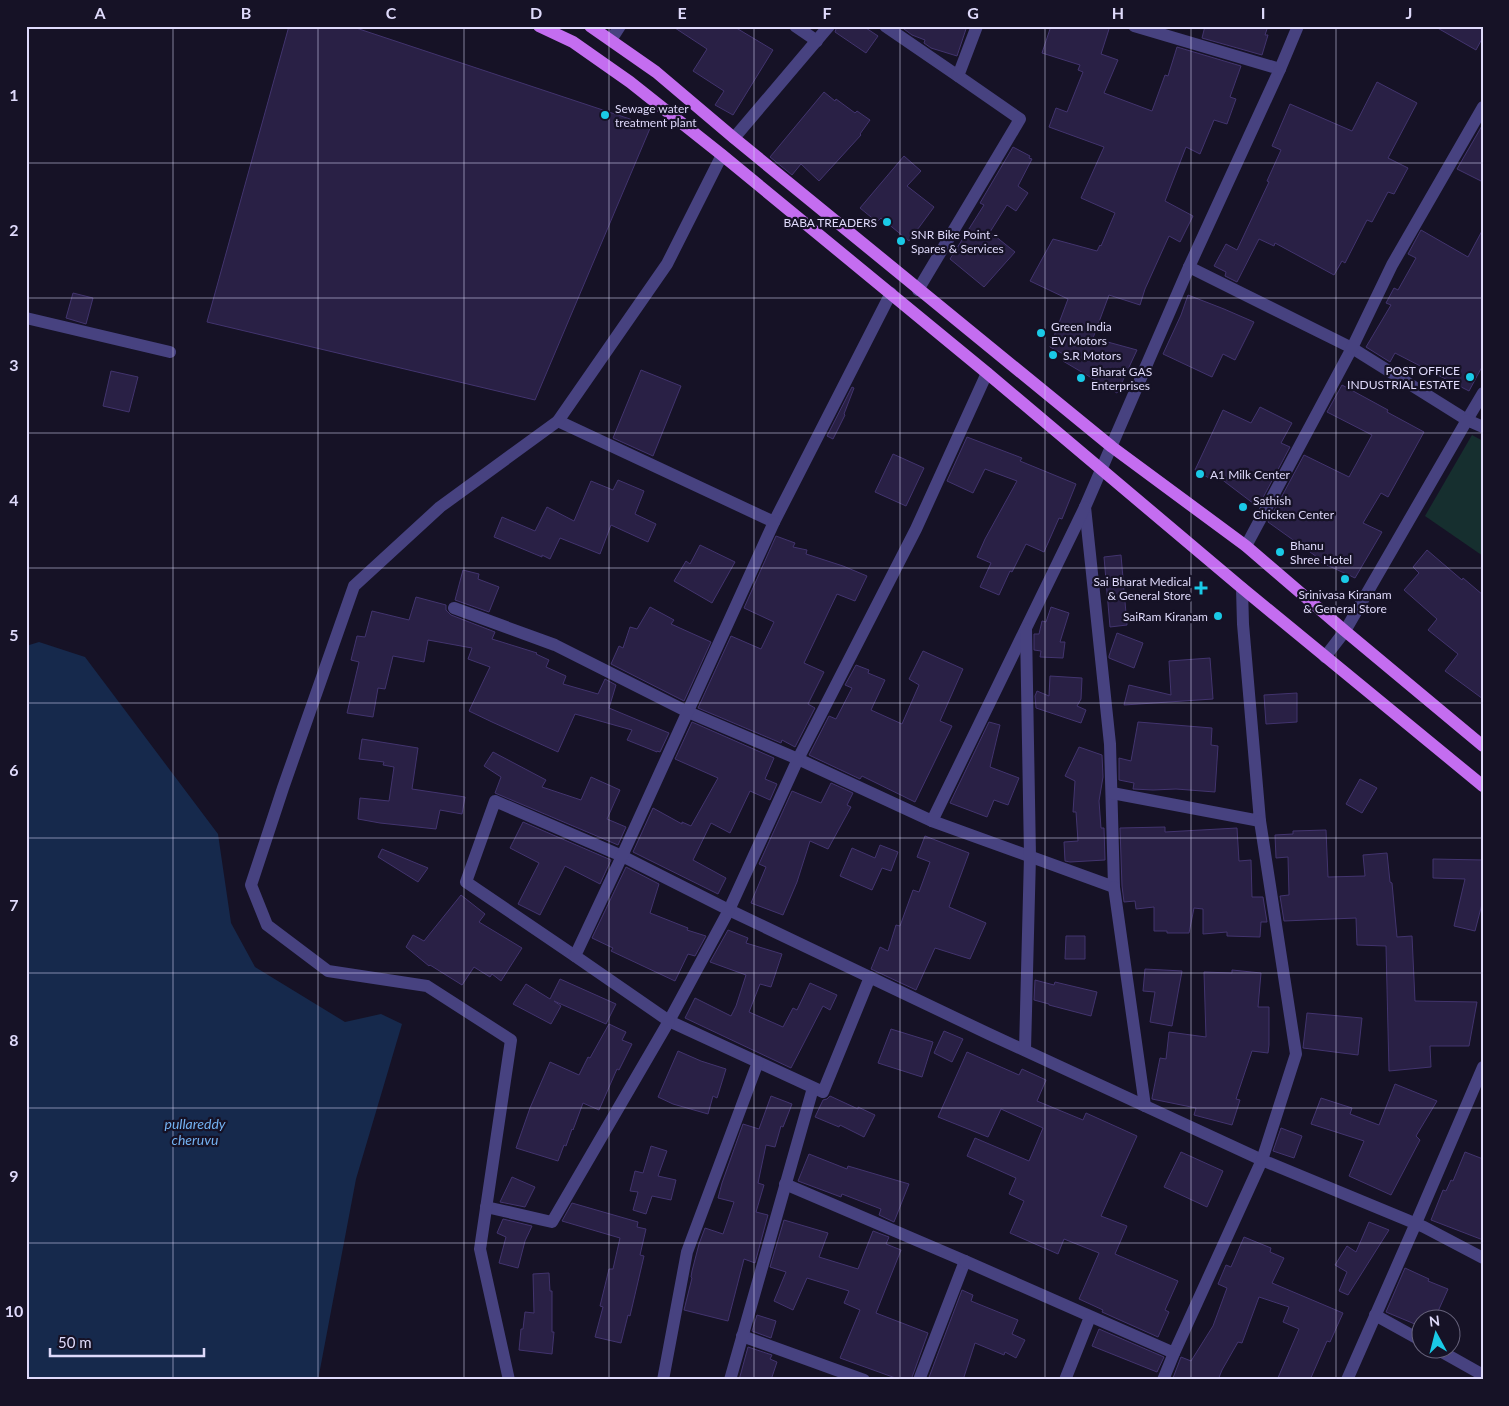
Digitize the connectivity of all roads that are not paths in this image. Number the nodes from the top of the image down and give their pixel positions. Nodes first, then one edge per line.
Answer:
1 (539, 26) edge
2 (590, 26) edge
3 (620, 26) edge
4 (794, 26) edge
5 (829, 26) edge
6 (885, 26) edge
7 (977, 26) edge
8 (1134, 26) edge
9 (1298, 26) edge
10 (611, 40) junction
11 (817, 40) junction
12 (1280, 70) junction
13 (958, 76) junction
14 (1483, 107) edge
15 (734, 138) junction
16 (722, 155) junction
17 (1189, 267) junction
18 (918, 290) junction
19 (891, 293) junction
20 (26, 318) edge
21 (1352, 348) junction
22 (170, 352) dead end
23 (987, 373) junction
24 (1483, 393) edge
25 (1467, 420) junction
26 (558, 421) junction
27 (1483, 427) edge
28 (1112, 447) junction
29 (1102, 468) junction
30 (1085, 507) junction
31 (774, 522) junction
32 (1246, 546) junction
33 (1242, 588) junction
34 (454, 608) dead end
35 (1026, 629) junction
36 (1344, 631) junction
37 (1325, 657) junction
38 (688, 712) junction
39 (1483, 746) edge
40 (798, 759) junction
41 (1483, 786) edge
42 (1112, 793) junction
43 (932, 821) junction
44 (1260, 821) junction
45 (622, 856) junction
46 (1030, 856) junction
47 (1114, 887) junction
48 (729, 910) junction
49 (575, 956) junction
50 (870, 977) junction
51 (669, 1022) junction
52 (1025, 1050) junction
53 (758, 1062) junction
54 (1483, 1067) edge
55 (813, 1088) junction
56 (1145, 1106) junction
57 (1262, 1160) junction
58 (785, 1184) junction
59 (486, 1207) junction
60 (1416, 1223) junction
61 (1483, 1258) edge
62 (965, 1261) junction
63 (1375, 1316) junction
64 (1090, 1317) junction
65 (742, 1336) junction
66 (1412, 1336) edge
67 (1174, 1353) junction
68 (1453, 1358) edge
69 (1483, 1375) edge
70 (509, 1380) edge
71 (663, 1380) edge
72 (730, 1380) edge
73 (864, 1380) edge
74 (919, 1380) edge
75 (1065, 1380) edge
76 (1163, 1380) edge
77 (1347, 1380) edge

1 - 16 main road
2 - 10 main road
3 - 10 street
4 - 11 street
5 - 11 street
6 - 13 street
7 - 13 street
8 - 12 street
9 - 12 street
10 - 15 main road
11 - 15 street
12 - 17 street
13 - 18 street
14 - 21 street
15 - 18 main road
16 - 19 main road
16 - 26 street
17 - 21 street
17 - 28 street
18 - 28 main road
19 - 23 main road
19 - 31 street
20 - 22 street
21 - 25 street
21 - 32 street
23 - 29 main road
23 - 40 street
24 - 25 street
25 - 27 street
25 - 36 street
26 - 31 street
26 - 59 street
28 - 29 street
28 - 32 main road
29 - 30 street
29 - 33 main road
30 - 35 street
30 - 42 street
31 - 38 street
32 - 36 main road
33 - 37 main road
33 - 44 street
34 - 38 street
35 - 43 street
35 - 46 street
36 - 37 street
36 - 39 main road
37 - 41 main road
38 - 40 street
38 - 45 street
40 - 43 street
40 - 48 street
42 - 44 street
42 - 47 street
43 - 46 street
44 - 57 street
45 - 48 street
45 - 49 street
45 - 49 street
46 - 47 street
46 - 52 street
47 - 56 street
48 - 50 street
48 - 51 street
49 - 51 street
50 - 52 street
50 - 55 street
51 - 53 street
51 - 59 street
52 - 56 street
53 - 55 street
53 - 71 street
54 - 60 street
55 - 58 street
56 - 57 street
57 - 60 street
57 - 67 street
58 - 62 street
58 - 65 street
59 - 70 street
60 - 61 street
60 - 63 street
62 - 64 street
62 - 74 street
63 - 66 street
63 - 77 street
64 - 67 street
64 - 75 street
65 - 72 street
65 - 73 street
67 - 76 street
68 - 69 street

